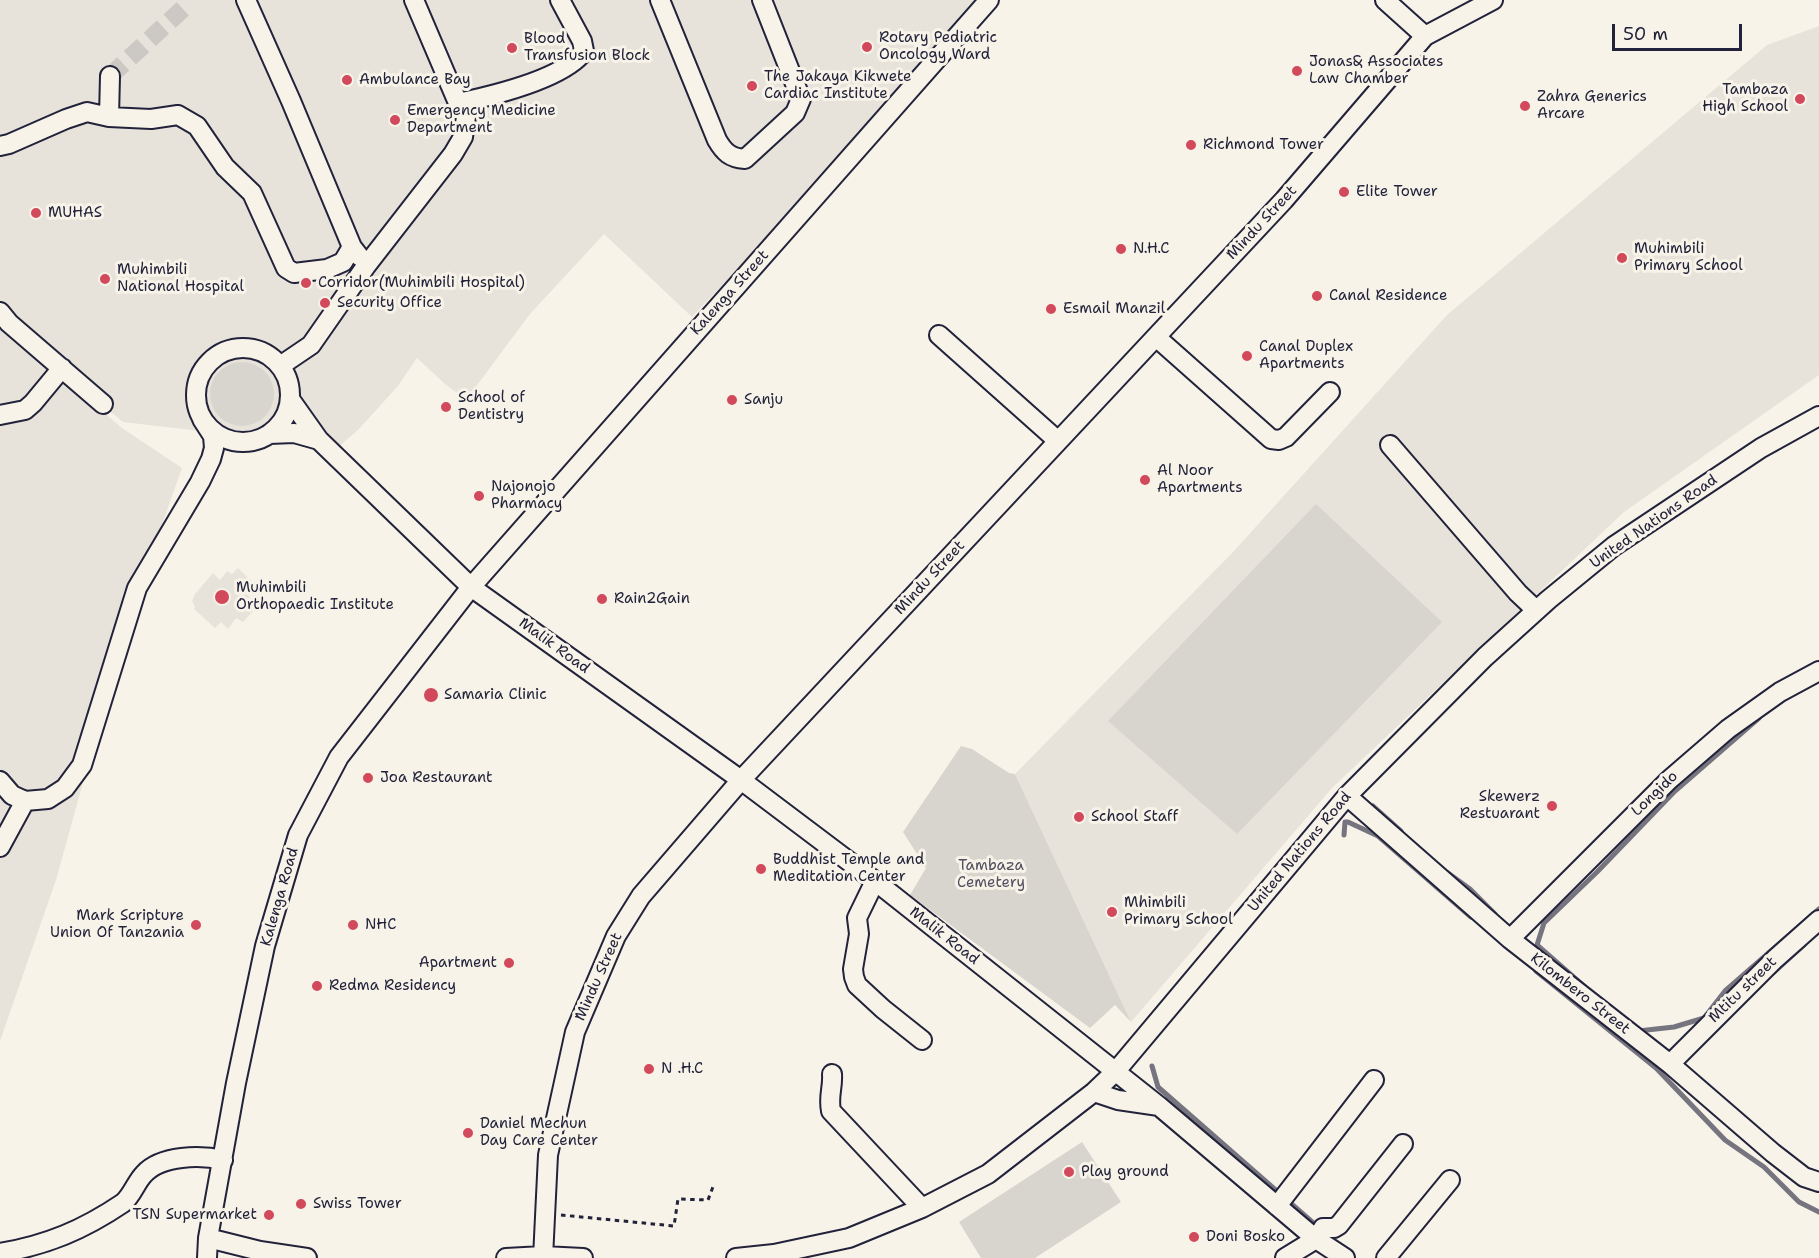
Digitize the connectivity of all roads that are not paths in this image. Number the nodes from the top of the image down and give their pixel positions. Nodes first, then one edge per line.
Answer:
1 (246, 0) edge
2 (414, 0) edge
3 (560, 0) edge
4 (660, 0) edge
5 (762, 0) edge
6 (989, 0) edge
7 (1385, 0) edge
8 (1492, 0) edge
9 (1425, 36) junction
10 (110, 76) dead end
11 (458, 103) junction
12 (109, 117) junction
13 (0, 146) edge
14 (352, 247) junction
15 (366, 266) junction
16 (0, 312) edge
17 (939, 335) dead end
18 (1156, 337) junction
19 (280, 366) junction
20 (62, 368) junction
21 (1330, 392) dead end
22 (290, 399) junction
23 (103, 404) dead end
24 (0, 415) edge
25 (1819, 416) edge
26 (202, 419) junction
27 (269, 434) junction
28 (319, 440) junction
29 (1058, 441) junction
30 (237, 442) junction
31 (1390, 445) dead end
32 (200, 482) junction
33 (471, 587) junction
34 (1536, 610) junction
35 (1819, 671) edge
36 (741, 780) junction
37 (0, 781) edge
38 (1347, 796) junction
39 (25, 801) junction
40 (0, 847) edge
41 (874, 881) junction
42 (1819, 920) edge
43 (1510, 939) junction
44 (922, 1040) dead end
45 (1670, 1064) junction
46 (1116, 1071) junction
47 (832, 1074) dead end
48 (1374, 1080) dead end
49 (1094, 1092) junction
50 (1159, 1106) junction
51 (1403, 1144) dead end
52 (223, 1160) junction
53 (1450, 1180) dead end
54 (1819, 1182) edge
55 (1277, 1206) junction
56 (922, 1208) junction
57 (207, 1238) junction
58 (1316, 1239) junction
59 (0, 1253) edge
60 (543, 1257) edge
61 (207, 1258) edge
62 (307, 1258) edge
63 (506, 1258) edge
64 (583, 1258) edge
65 (736, 1258) edge
66 (1285, 1258) edge
67 (1345, 1258) edge
68 (1386, 1258) edge

1 - 14 street
2 - 11 street
3 - 11 street
4 - 5 street
6 - 33 street, Kalenga Street
7 - 9 street
8 - 9 street, Mindu Street
9 - 18 street, Mindu Street
10 - 12 street
11 - 15 street
12 - 13 street
12 - 14 street
14 - 15 street
15 - 19 street
16 - 20 street
17 - 29 street
18 - 21 street
18 - 29 street, Mindu Street
19 - 22 street
19 - 26 street
20 - 23 street
20 - 24 street
22 - 27 street
22 - 28 street, Malik Road
25 - 34 street, United Nations Road
26 - 30 street
26 - 32 street
27 - 28 street
27 - 30 street
28 - 33 street, Malik Road
29 - 36 street, Mindu Street
30 - 32 street
31 - 34 street
32 - 39 street
33 - 36 street, Malik Road
33 - 52 street, Kalenga Road
34 - 38 street, United Nations Road
35 - 43 street, Longido
36 - 41 street, Malik Road
36 - 60 street, Mindu Street
37 - 39 street
38 - 43 street, Kilombero Street
38 - 46 street, United Nations Road
39 - 40 street
41 - 44 street
41 - 46 street, Malik Road
42 - 45 street, Mtitu street
43 - 45 street, Kilombero Street
45 - 54 street, Kilombero Street
46 - 49 street, United Nations Road
46 - 50 street, Malik Road
47 - 56 street
48 - 55 street
49 - 50 street
49 - 56 street, United Nations Road
50 - 55 street, Malik Road
51 - 58 street
52 - 57 street, Kalenga Road
52 - 59 street
53 - 68 street
55 - 58 street, Malik Road
56 - 65 street, United Nations Road
57 - 61 street, Kalenga Road
57 - 62 street
58 - 66 street
58 - 67 street, Malik Road
60 - 63 street
60 - 64 street

